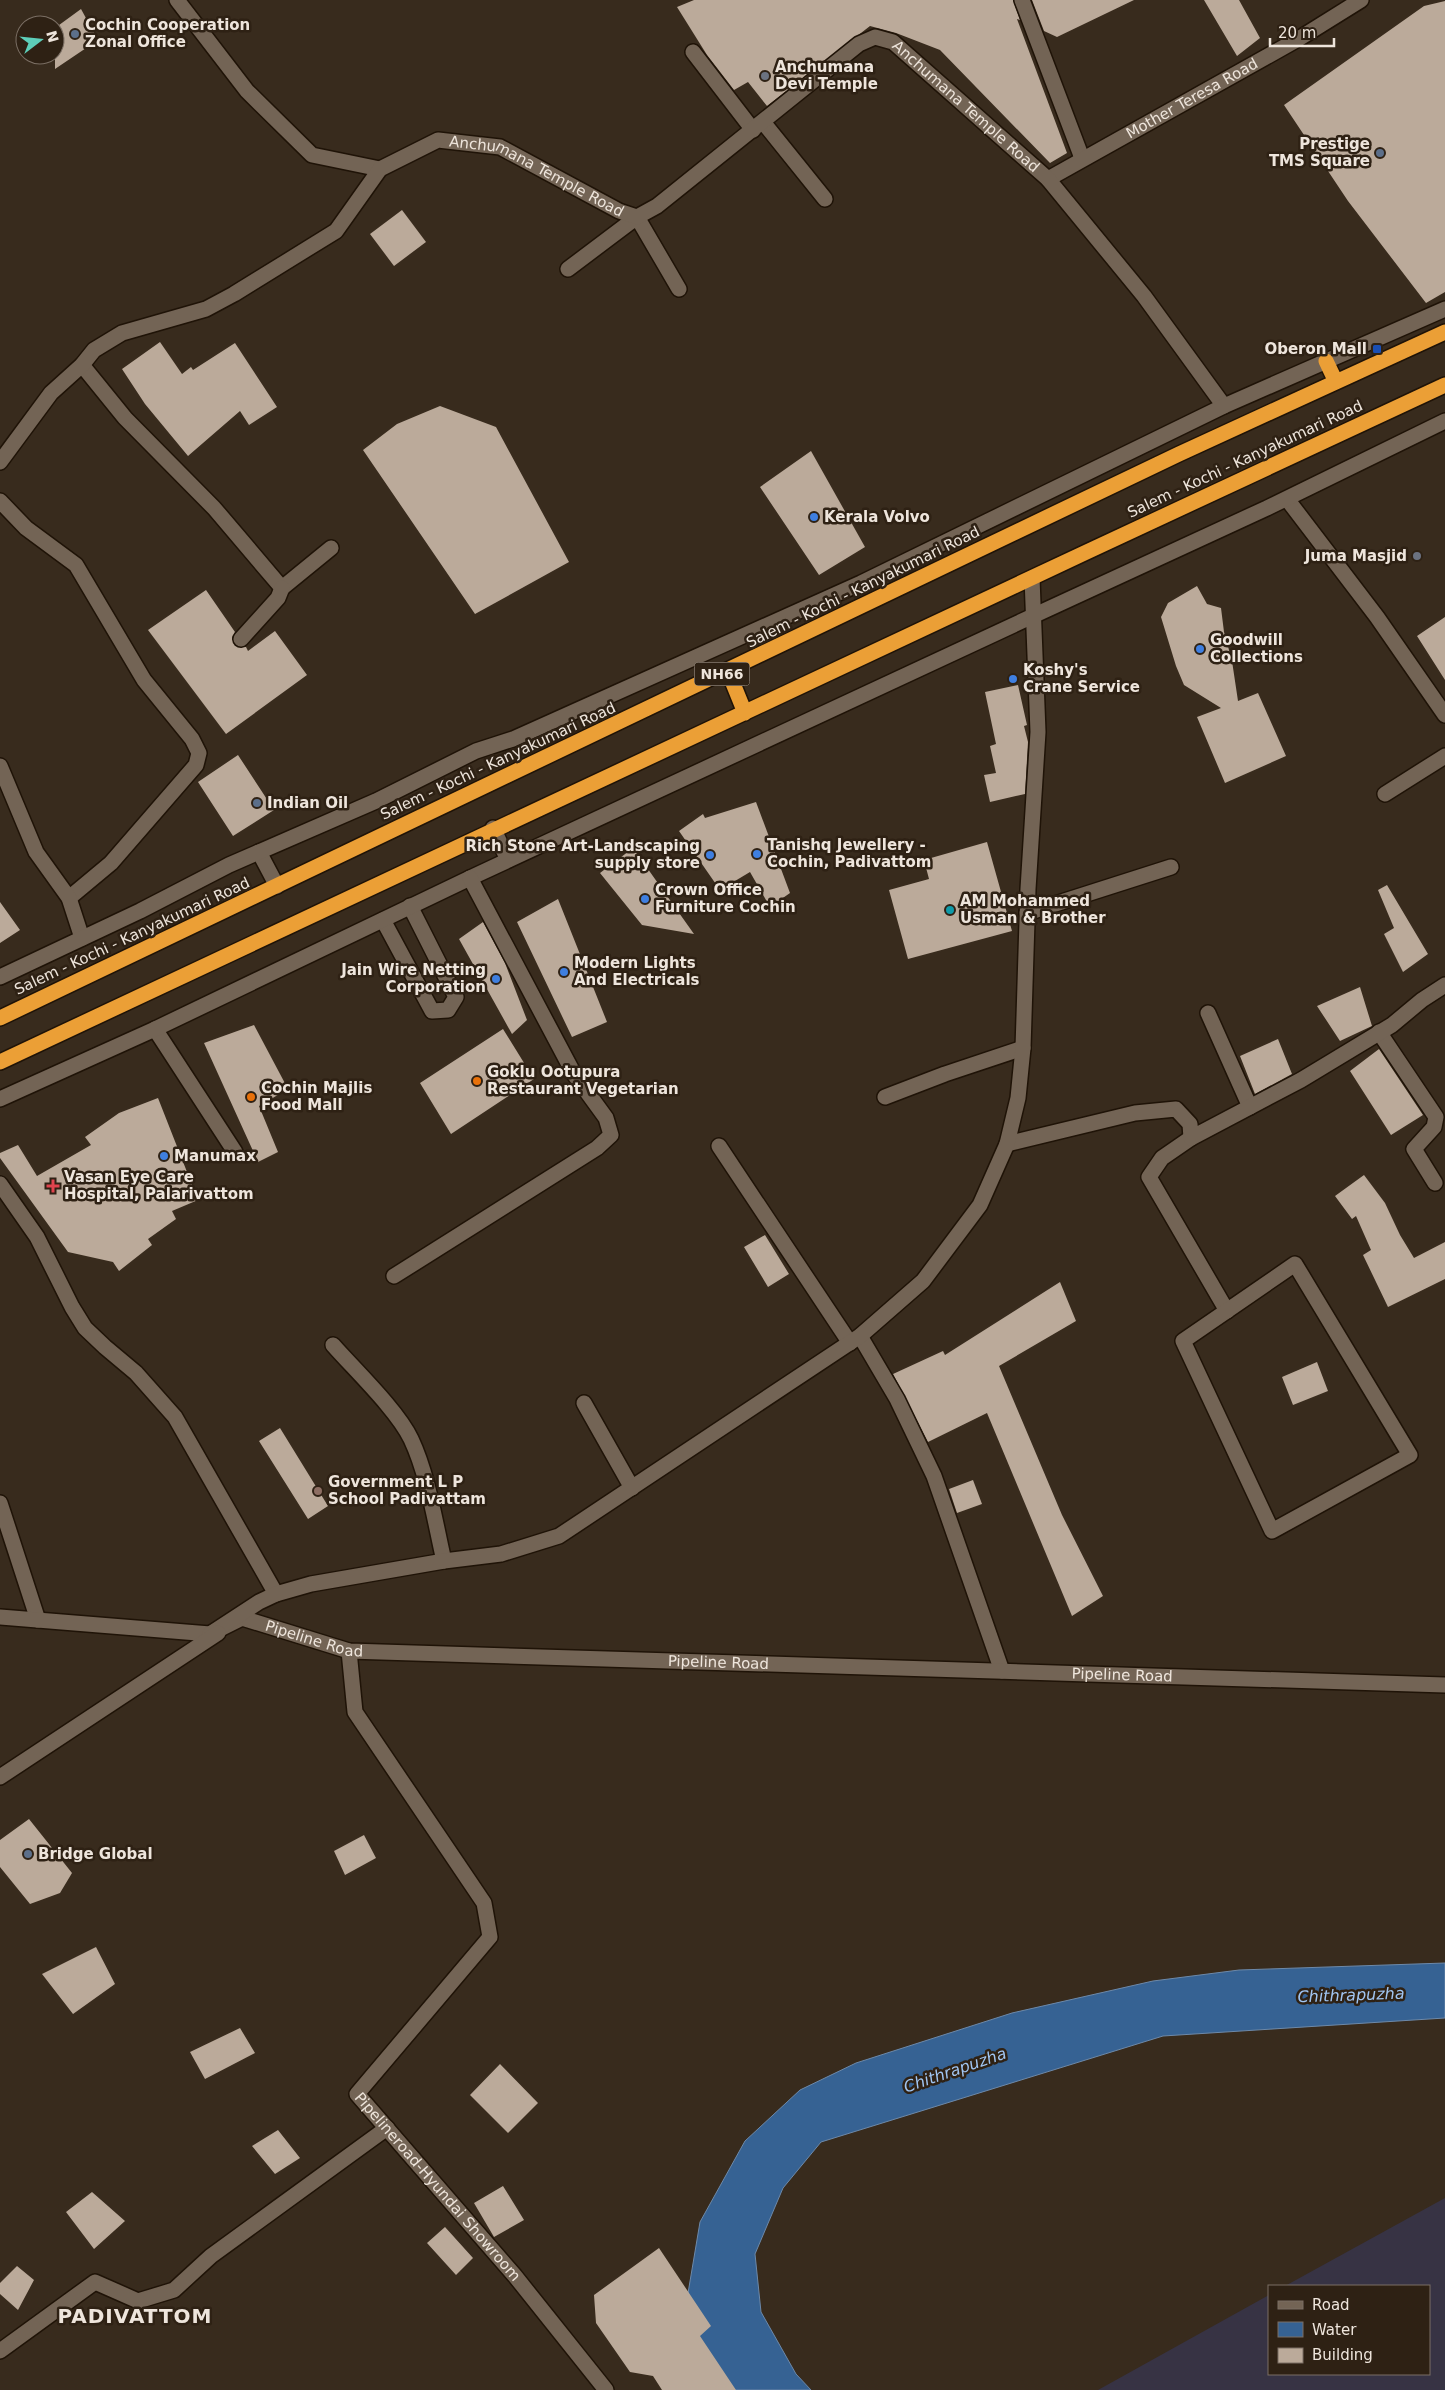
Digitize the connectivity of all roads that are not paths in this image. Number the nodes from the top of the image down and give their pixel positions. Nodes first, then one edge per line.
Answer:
1 (177, 0) edge
2 (1022, 0) edge
3 (1361, 0) edge
4 (693, 52) dead end
5 (758, 126) junction
6 (1082, 158) junction
7 (380, 168) junction
8 (1048, 179) junction
9 (825, 199) dead end
10 (637, 216) junction
11 (568, 269) dead end
12 (679, 289) dead end
13 (1445, 309) edge
14 (1445, 332) edge
15 (1326, 361) junction
16 (82, 365) junction
17 (1336, 382) junction
18 (1445, 385) edge
19 (1224, 406) junction
20 (1445, 421) edge
21 (0, 462) edge
22 (1287, 499) junction
23 (0, 501) edge
24 (331, 548) dead end
25 (1032, 578) junction
26 (282, 588) junction
27 (1035, 615) junction
28 (242, 639) dead end
29 (728, 671) junction
30 (746, 713) junction
31 (1445, 715) edge
32 (1445, 756) edge
33 (0, 766) edge
34 (1385, 794) dead end
35 (493, 828) junction
36 (260, 852) junction
37 (508, 860) junction
38 (1171, 867) dead end
39 (470, 878) junction
40 (276, 886) junction
41 (69, 898) junction
42 (410, 906) junction
43 (1027, 913) junction
44 (382, 920) junction
45 (82, 938) junction
46 (0, 977) edge
47 (1445, 985) edge
48 (1208, 1013) dead end
49 (0, 1018) edge
50 (155, 1028) junction
51 (1379, 1032) junction
52 (1023, 1048) junction
53 (0, 1062) edge
54 (885, 1097) dead end
55 (0, 1099) edge
56 (1250, 1107) junction
57 (1191, 1138) junction
58 (1007, 1144) junction
59 (719, 1146) dead end
60 (235, 1152) dead end
61 (1435, 1183) dead end
62 (0, 1184) edge
63 (394, 1276) dead end
64 (1227, 1311) junction
65 (855, 1340) junction
66 (333, 1345) dead end
67 (584, 1403) dead end
68 (632, 1488) junction
69 (0, 1503) edge
70 (444, 1561) junction
71 (276, 1594) junction
72 (0, 1617) edge
73 (242, 1618) junction
74 (38, 1620) junction
75 (210, 1634) junction
76 (349, 1651) junction
77 (1002, 1671) junction
78 (1445, 1685) edge
79 (0, 1777) edge
80 (387, 2128) junction
81 (0, 2351) edge
82 (606, 2390) edge

1 - 7 street
2 - 6 street
3 - 6 street, Mother Teresa Road
4 - 5 street
5 - 8 street, Anchumana Temple Road
5 - 9 street
5 - 10 street, Anchumana Temple Road
6 - 8 street, Mother Teresa Road
7 - 10 street, Anchumana Temple Road
7 - 16 street
8 - 19 street, Anchumana Temple Road
10 - 11 street
10 - 12 street
13 - 15 street
14 - 17 highway, Salem - Kochi - Kanyakumari Road / NH66
15 - 17 highway
15 - 19 street
16 - 21 street
16 - 26 street
17 - 29 highway, Salem - Kochi - Kanyakumari Road / NH66
18 - 25 highway, Salem - Kochi - Kanyakumari Road
19 - 36 street
20 - 22 street
22 - 27 street
22 - 31 street
23 - 41 street
24 - 26 street
25 - 27 street
25 - 30 highway, Salem - Kochi - Kanyakumari Road
26 - 28 street
27 - 37 street
27 - 43 street
29 - 30 highway
29 - 40 highway, Salem - Kochi - Kanyakumari Road / NH66
30 - 35 highway, Salem - Kochi - Kanyakumari Road
32 - 34 street
33 - 41 street
35 - 37 street
35 - 53 highway, Salem - Kochi - Kanyakumari Road
36 - 40 street
36 - 45 street
37 - 39 street
38 - 43 street
39 - 42 street
39 - 63 street
40 - 49 highway, Salem - Kochi - Kanyakumari Road / NH66
41 - 45 street
42 - 44 street
42 - 44 street
43 - 52 street
44 - 50 street
45 - 46 street
47 - 51 street
48 - 56 street
50 - 55 street
50 - 60 street
51 - 56 street
51 - 61 street
52 - 54 street
52 - 58 street
56 - 57 street
57 - 58 street
57 - 64 street
58 - 65 street
59 - 65 street
62 - 71 street
64 - 64 street
65 - 68 street
65 - 77 street
66 - 70 street
67 - 68 street
68 - 70 street
69 - 74 street
70 - 71 street
71 - 75 street
72 - 74 street
73 - 75 street
73 - 76 street, Pipeline Road
73 - 79 street
74 - 75 street
76 - 77 street, Pipeline Road
76 - 80 street, Pipelineroad-Hyundai Showroom
77 - 78 street, Pipeline Road
80 - 81 street
80 - 82 street, Pipelineroad-Hyundai Showroom

